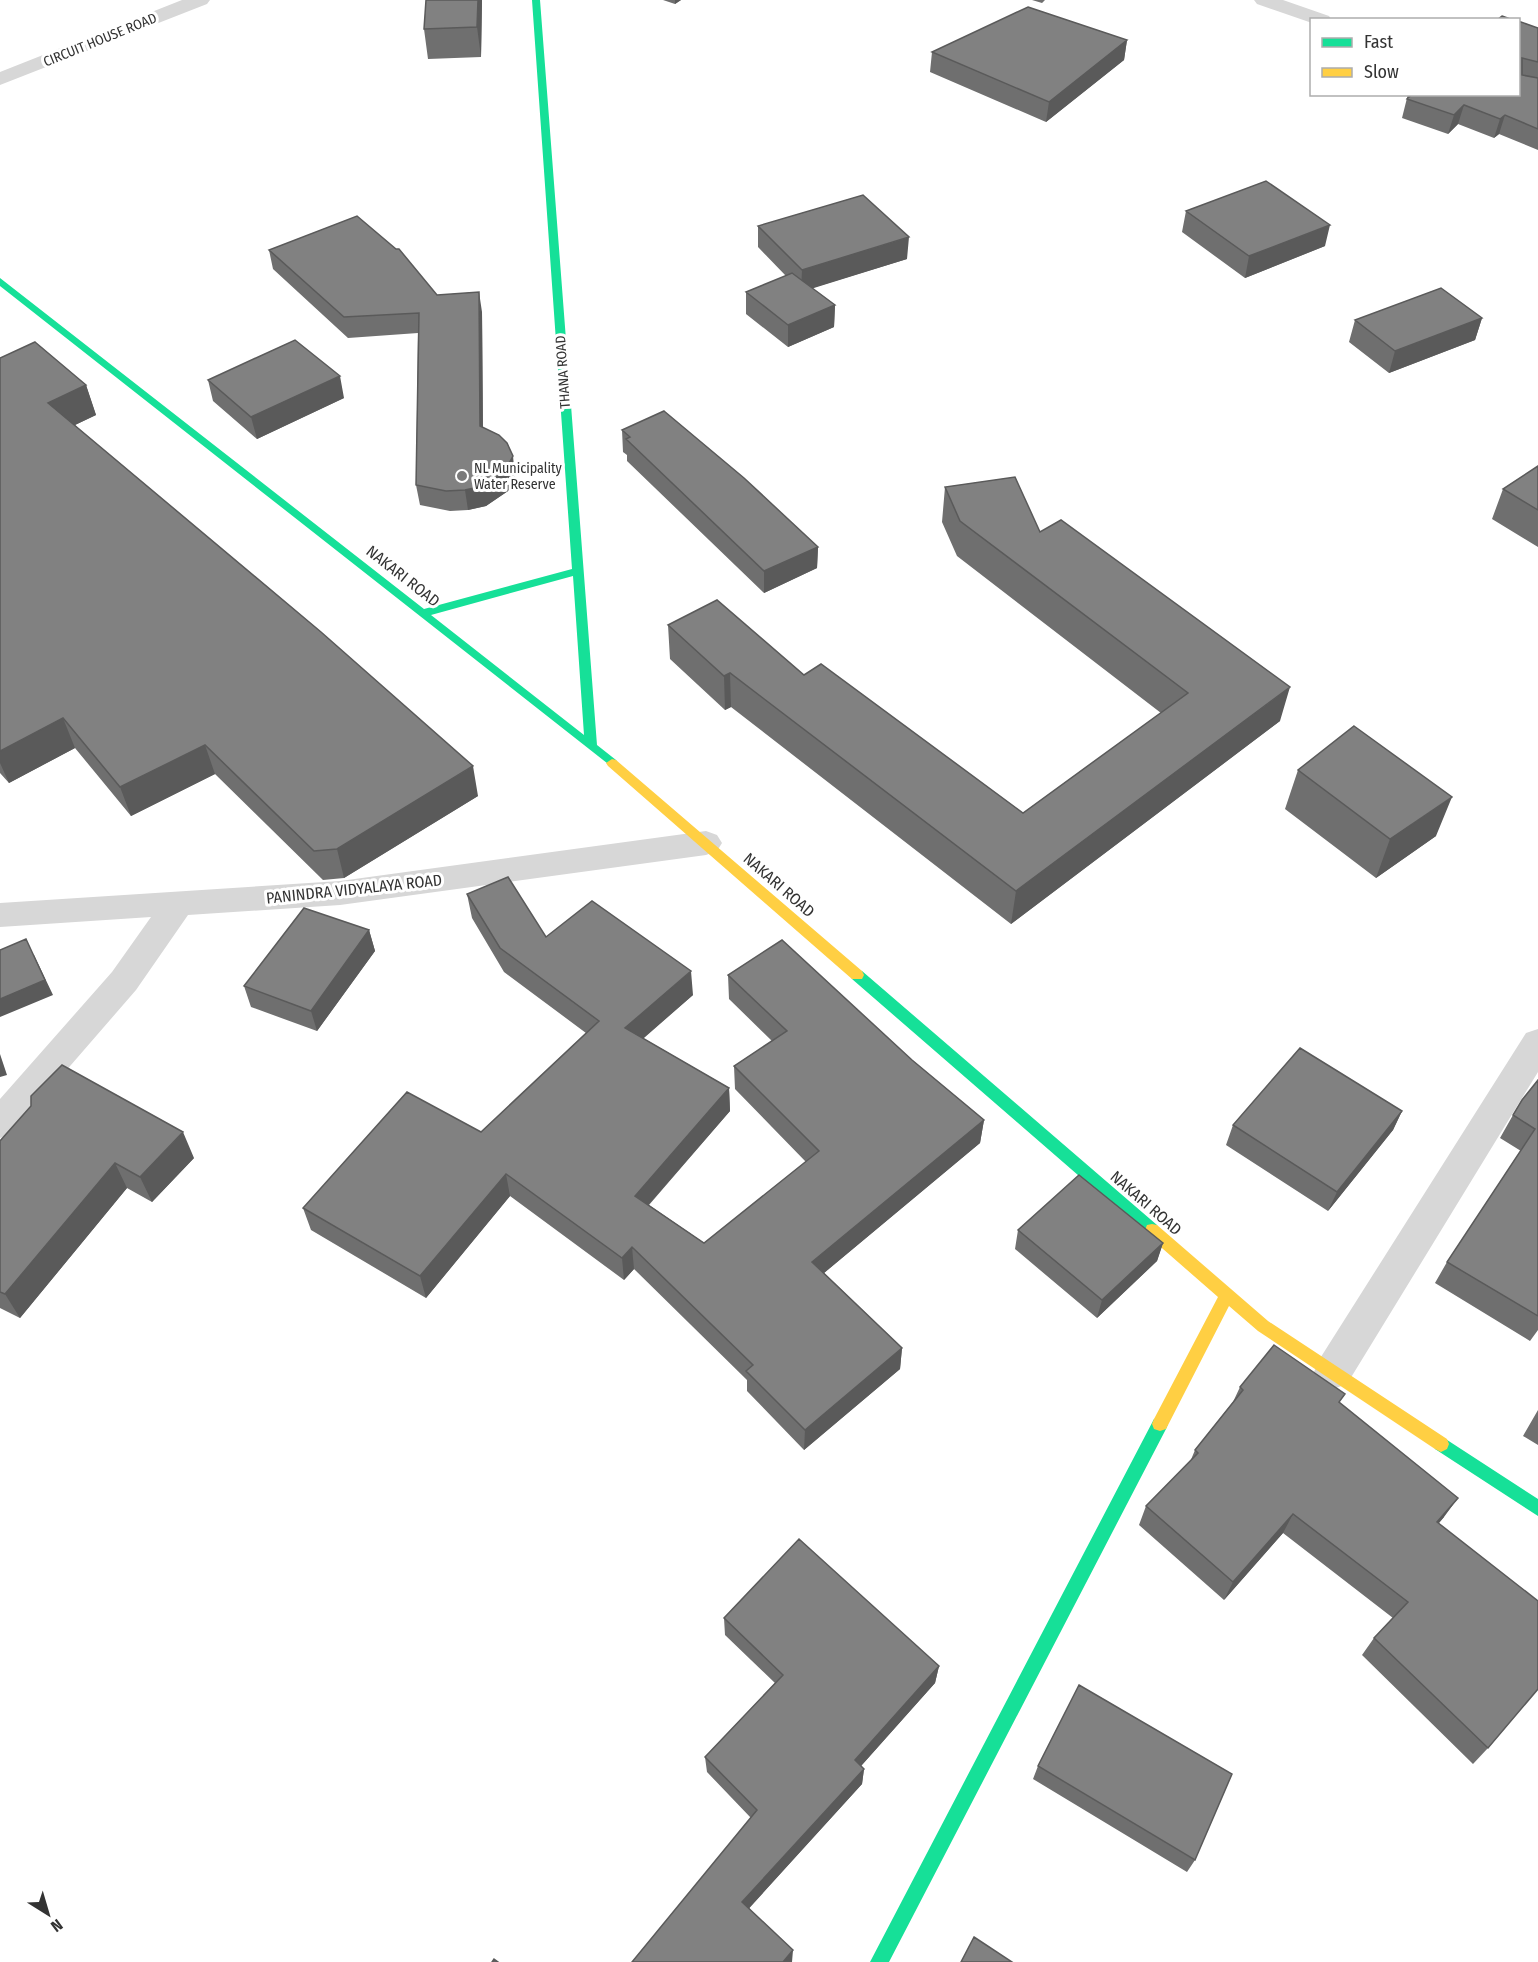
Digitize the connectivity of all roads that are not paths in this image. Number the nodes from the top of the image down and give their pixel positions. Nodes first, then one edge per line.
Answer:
1 (200, 0) edge
2 (536, 0) edge
3 (1264, 0) edge
4 (1316, 18) edge
5 (0, 79) edge
6 (0, 281) edge
7 (577, 571) junction
8 (423, 613) junction
9 (591, 745) junction
10 (706, 843) junction
11 (178, 904) junction
12 (0, 915) edge
13 (1538, 1043) edge
14 (0, 1123) edge
15 (1227, 1295) junction
16 (1333, 1372) junction
17 (1538, 1508) edge
18 (879, 1962) edge

1 - 5 street, CIRCUIT HOUSE ROAD
2 - 7 street, THANA ROAD
3 - 4 street
6 - 8 street, NAKARI ROAD
7 - 8 street
7 - 9 street, THANA ROAD
8 - 9 street, NAKARI ROAD
9 - 10 street, NAKARI ROAD
10 - 11 street, PANINDRA VIDYALAYA ROAD
10 - 15 street, NAKARI ROAD
11 - 12 street, PANINDRA VIDYALAYA ROAD
11 - 14 street
13 - 16 street
15 - 16 street, NAKARI ROAD
15 - 18 street
16 - 17 street, NAKARI ROAD

